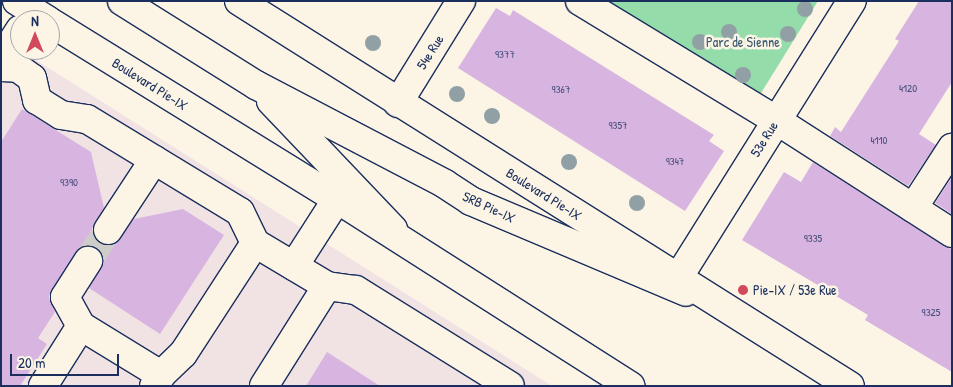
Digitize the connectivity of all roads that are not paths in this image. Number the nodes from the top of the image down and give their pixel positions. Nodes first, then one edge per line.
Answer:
1 (122, 1) edge
2 (239, 1) edge
3 (461, 1) edge
4 (580, 1) edge
5 (852, 1) edge
6 (60, 34) edge
7 (10, 47) edge
8 (1, 59) edge
9 (1, 67) edge
10 (256, 85) junction
11 (398, 103) junction
12 (776, 120) junction
13 (952, 148) edge
14 (154, 160) junction
15 (336, 199) junction
16 (914, 208) junction
17 (108, 230) tunnel mouth
18 (952, 233) edge
19 (255, 243) junction
20 (408, 244) junction
21 (88, 261) tunnel mouth
22 (294, 266) junction
23 (678, 278) junction
24 (327, 286) junction
25 (731, 311) junction
26 (81, 326) junction
27 (158, 380) edge
28 (618, 382) edge
29 (43, 386) edge
30 (264, 386) edge
31 (510, 386) edge
32 (850, 386) edge

1 - 10 main road, SRB Pie-IX
2 - 11 main road, Boulevard Pie-IX
3 - 11 main road, 54e Rue
4 - 12 main road
5 - 12 main road, 53e Rue
6 - 15 main road, Boulevard Pie-IX
7 - 8 main road
9 - 14 main road
10 - 20 main road, SRB Pie-IX
10 - 25 main road, SRB Pie-IX
11 - 23 main road, Boulevard Pie-IX
12 - 16 main road
12 - 23 main road, 53e Rue
13 - 16 main road
14 - 17 main road
14 - 19 main road
15 - 20 main road, Boulevard Pie-IX
15 - 22 main road
16 - 18 main road
19 - 22 main road
19 - 27 main road
20 - 28 main road, Boulevard Pie-IX
21 - 26 main road
22 - 24 main road
23 - 25 main road, Boulevard Pie-IX
24 - 30 main road
24 - 31 main road
25 - 32 main road, Boulevard Pie-IX
26 - 27 main road
26 - 29 main road

